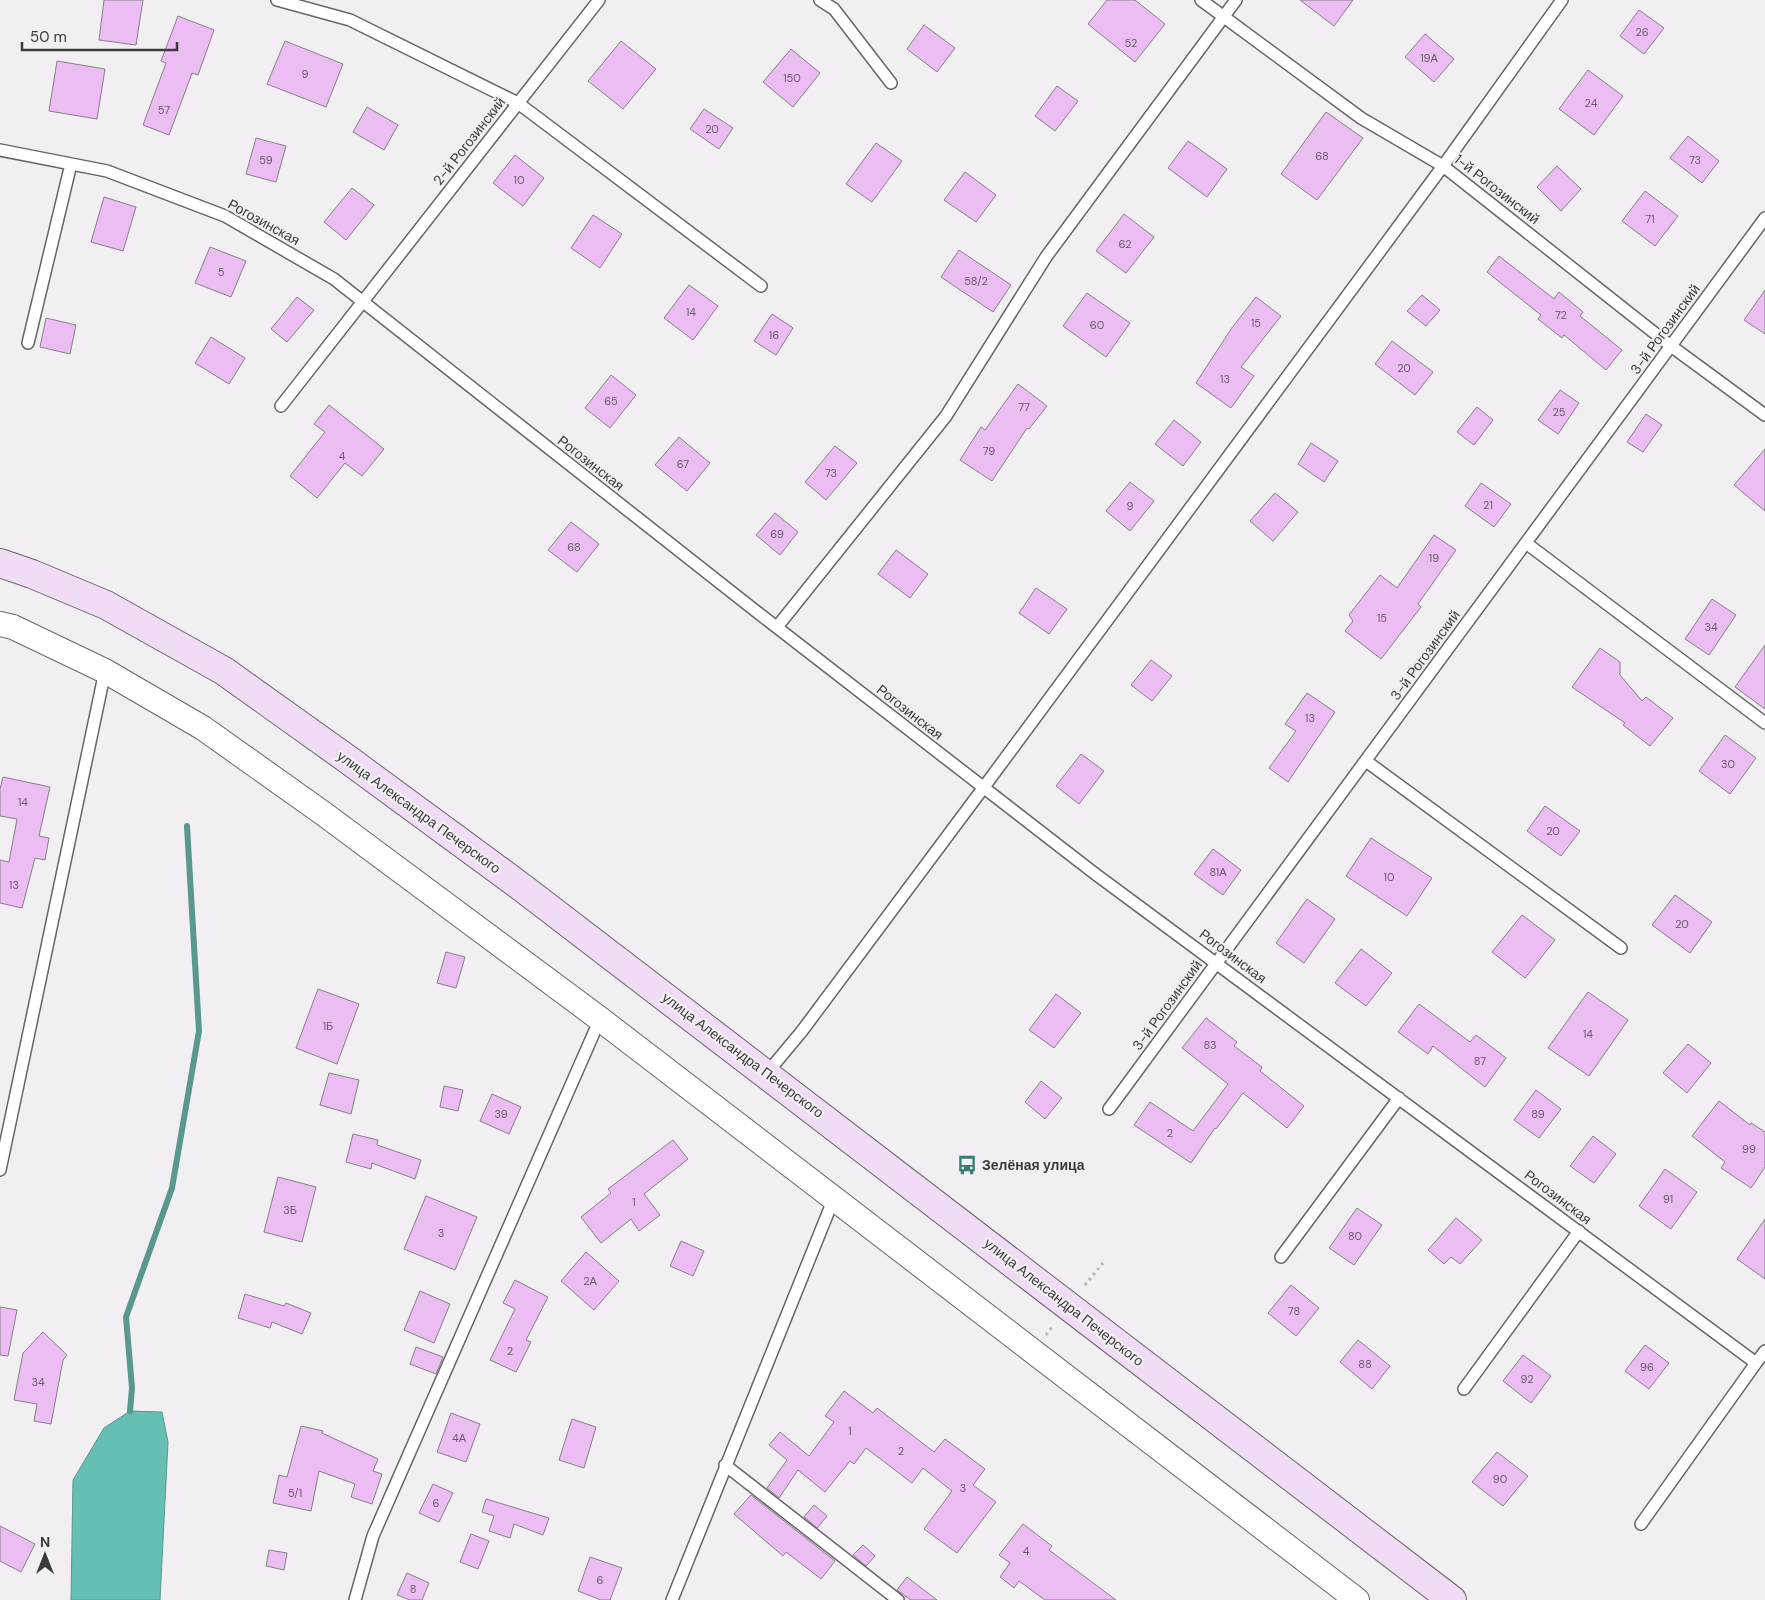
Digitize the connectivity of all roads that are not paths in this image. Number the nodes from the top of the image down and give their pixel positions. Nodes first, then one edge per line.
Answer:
1 (277, 0) edge
2 (599, 0) edge
3 (820, 0) edge
4 (1201, 0) edge
5 (1236, 0) edge
6 (1562, 0) edge
7 (1224, 16) junction
8 (891, 83) dead end
9 (518, 103) junction
10 (0, 150) edge
11 (70, 164) junction
12 (1443, 166) junction
13 (1765, 218) edge
14 (760, 286) dead end
15 (362, 301) junction
16 (28, 343) dead end
17 (1671, 346) junction
18 (281, 406) dead end
19 (1765, 415) edge
20 (1526, 543) junction
21 (0, 563) edge
22 (0, 624) edge
23 (777, 627) junction
24 (106, 671) junction
25 (1765, 723) edge
26 (1366, 761) junction
27 (984, 788) junction
28 (1621, 948) dead end
29 (1217, 963) junction
30 (600, 1018) junction
31 (767, 1073) junction
32 (1399, 1098) junction
33 (1109, 1109) dead end
34 (0, 1170) edge
35 (834, 1198) junction
36 (1579, 1231) junction
37 (1281, 1257) dead end
38 (1765, 1352) edge
39 (1756, 1363) junction
40 (1464, 1389) dead end
41 (725, 1465) junction
42 (1641, 1524) dead end
43 (355, 1600) edge
44 (672, 1600) edge
45 (898, 1600) edge
46 (1357, 1600) edge
47 (1452, 1600) edge

1 - 9 lane
2 - 9 lane, 2-й Рогозинский
3 - 8 lane
4 - 7 lane, 1-й Рогозинский
5 - 7 lane
6 - 12 lane
7 - 12 lane, 1-й Рогозинский
7 - 23 lane
9 - 14 lane
9 - 15 lane, 2-й Рогозинский
10 - 11 lane, Рогозинская
11 - 15 lane, Рогозинская
11 - 16 lane
12 - 17 lane, 1-й Рогозинский
12 - 27 lane
13 - 17 lane, 3-й Рогозинский
15 - 18 lane, 2-й Рогозинский
15 - 23 lane, Рогозинская
17 - 19 lane, 1-й Рогозинский
17 - 20 lane, 3-й Рогозинский
20 - 25 lane
20 - 26 lane, 3-й Рогозинский
21 - 31 main road, улица Александра Печерского
22 - 24 street
23 - 27 lane, Рогозинская
24 - 30 street
24 - 34 lane
26 - 28 lane
26 - 29 lane, 3-й Рогозинский
27 - 29 lane, Рогозинская
27 - 31 lane
29 - 32 lane, Рогозинская
29 - 33 lane, 3-й Рогозинский
30 - 35 street
30 - 43 lane
31 - 47 main road, улица Александра Печерского
32 - 36 lane, Рогозинская
32 - 37 lane
35 - 41 lane
35 - 46 street
36 - 39 lane, Рогозинская
36 - 40 lane
38 - 39 lane
39 - 42 lane
41 - 44 lane
41 - 45 lane

